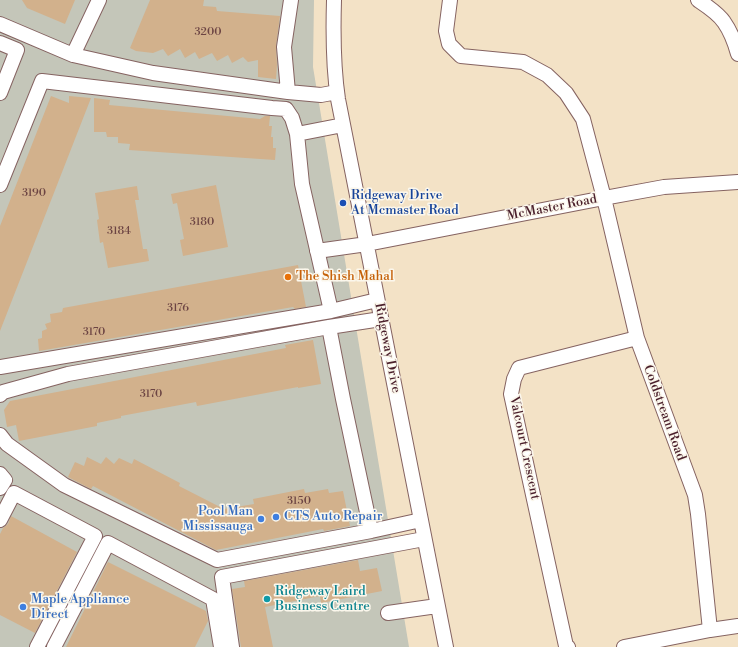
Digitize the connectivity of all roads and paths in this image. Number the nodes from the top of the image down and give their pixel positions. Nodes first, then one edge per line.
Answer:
1 (99, 0) edge
2 (291, 0) edge
3 (334, 0) edge
4 (450, 0) edge
5 (698, 0) edge
6 (0, 24) edge
7 (0, 42) edge
8 (738, 54) edge
9 (73, 55) junction
10 (288, 92) junction
11 (337, 92) junction
12 (0, 93) edge
13 (343, 125) junction
14 (297, 134) junction
15 (738, 182) edge
16 (0, 185) edge
17 (604, 198) junction
18 (367, 244) junction
19 (317, 251) junction
20 (377, 300) junction
21 (331, 311) junction
22 (381, 319) junction
23 (329, 327) junction
24 (637, 338) junction
25 (0, 367) edge
26 (0, 395) edge
27 (0, 435) edge
28 (0, 474) edge
29 (0, 488) edge
30 (0, 520) edge
31 (421, 520) junction
32 (371, 531) junction
33 (424, 539) junction
34 (438, 606) junction
35 (388, 614) dead end
36 (738, 626) edge
37 (710, 630) junction
38 (37, 647) edge
39 (54, 647) edge
40 (221, 647) edge
41 (232, 647) edge
42 (446, 647) edge
43 (568, 647) edge
44 (624, 647) edge

1 - 9 street
2 - 10 street
3 - 11 street, Ridgeway Drive
4 - 17 street, Coldstream Road
5 - 8 street
6 - 9 street
7 - 12 street
9 - 10 street
10 - 11 street
11 - 13 street, Ridgeway Drive
13 - 14 street
13 - 18 street, Ridgeway Drive
14 - 16 street
14 - 19 street
15 - 17 street, McMaster Road
17 - 18 street, McMaster Road
17 - 24 street, Coldstream Road
18 - 19 street, McMaster Road
18 - 20 street, Ridgeway Drive
19 - 21 street
20 - 21 street
20 - 22 street, Ridgeway Drive
21 - 25 street
22 - 23 street
22 - 31 street, Ridgeway Drive
23 - 26 street
23 - 32 street
24 - 37 street, Coldstream Road
24 - 43 street, Valcourt Crescent
27 - 32 street
28 - 29 street
30 - 38 street
31 - 32 street
31 - 33 street, Ridgeway Drive
33 - 34 street, Ridgeway Drive
33 - 41 street
34 - 35 street
34 - 42 street, Ridgeway Drive
36 - 37 street
37 - 44 street
39 - 40 street

